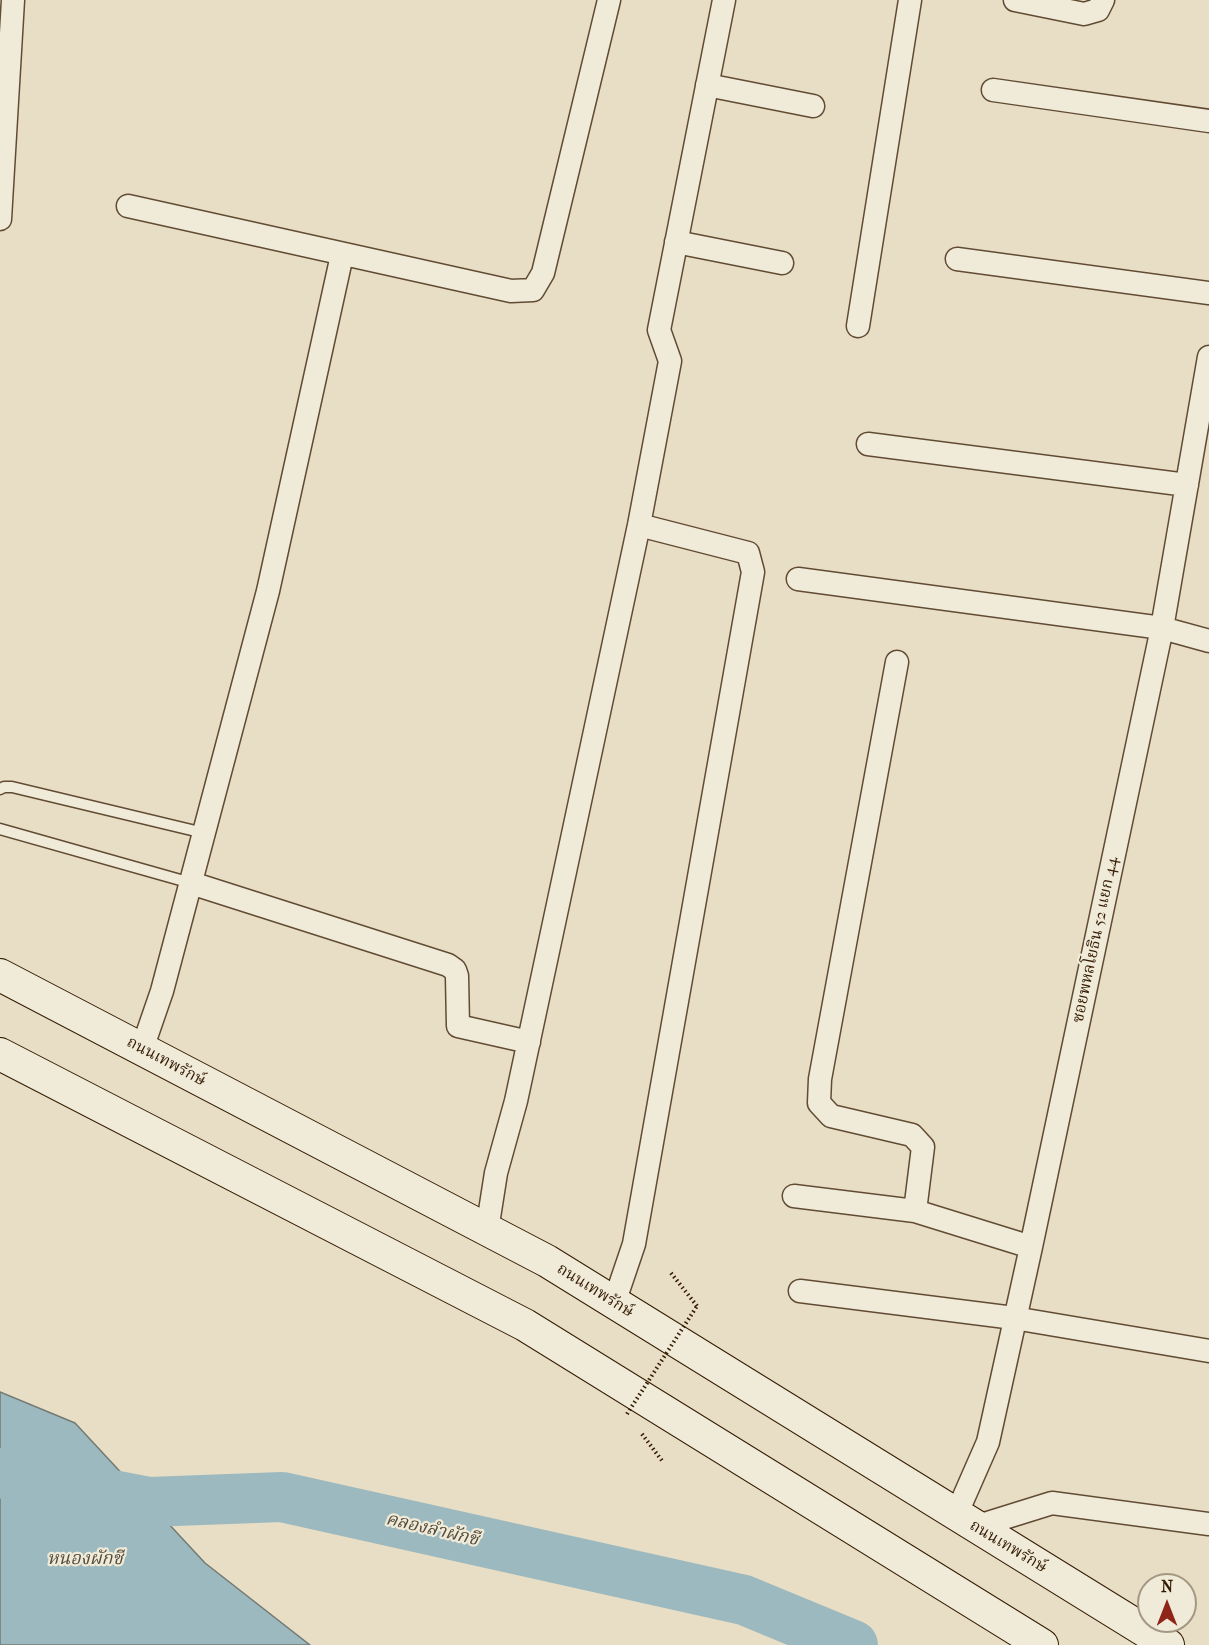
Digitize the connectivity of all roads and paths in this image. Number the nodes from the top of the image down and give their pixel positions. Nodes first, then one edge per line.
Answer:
1 (13, 0) edge
2 (609, 0) edge
3 (724, 0) edge
4 (910, 0) edge
5 (1015, 0) edge
6 (1104, 0) edge
7 (5, 69) edge
8 (707, 84) junction
9 (993, 90) dead end
10 (813, 106) dead end
11 (1209, 121) edge
12 (128, 206) dead end
13 (0, 219) edge
14 (676, 242) junction
15 (342, 255) junction
16 (957, 259) dead end
17 (782, 263) dead end
18 (1209, 293) edge
19 (858, 326) dead end
20 (1209, 357) edge
21 (868, 444) dead end
22 (1186, 485) junction
23 (639, 525) junction
24 (798, 579) dead end
25 (1162, 628) junction
26 (1209, 641) edge
27 (897, 662) dead end
28 (0, 789) edge
29 (0, 829) edge
30 (204, 833) junction
31 (191, 883) junction
32 (0, 975) edge
33 (529, 1042) junction
34 (142, 1049) junction
35 (0, 1054) edge
36 (794, 1196) dead end
37 (915, 1211) junction
38 (487, 1230) junction
39 (1031, 1246) junction
40 (671, 1273) dead end
41 (800, 1291) dead end
42 (614, 1303) junction
43 (1014, 1318) junction
44 (1209, 1352) edge
45 (634, 1424) dead end
46 (642, 1433) dead end
47 (663, 1462) dead end
48 (966, 1521) junction
49 (1209, 1524) edge
50 (1042, 1645) edge
51 (1168, 1645) edge

1 - 7 street
2 - 15 street
3 - 8 street
4 - 19 street
5 - 6 street
7 - 13 street
8 - 10 street
8 - 14 street
9 - 11 street
12 - 15 street
14 - 17 street
14 - 23 street
15 - 30 street
16 - 18 street
20 - 22 street, ซอยพหลโยธิน 52 แยก 44
21 - 22 street
22 - 25 street, ซอยพหลโยธิน 52 แยก 44
23 - 33 street
23 - 42 street
24 - 25 street
25 - 26 street
25 - 39 street, ซอยพหลโยธิน 52 แยก 44
27 - 37 street
28 - 30 lane
29 - 31 lane
30 - 31 street
31 - 33 street
31 - 34 street
32 - 34 main road, ถนนเทพรักษ์
33 - 38 street
34 - 38 main road, ถนนเทพรักษ์
35 - 50 main road
36 - 37 street
37 - 39 street
38 - 42 main road, ถนนเทพรักษ์
39 - 43 street, ซอยพหลโยธิน 52 แยก 44
40 - 45 path, bridge
41 - 43 street
42 - 48 main road, ถนนเทพรักษ์
43 - 44 street
43 - 48 street, ซอยพหลโยธิน 52 แยก 44
46 - 47 path
48 - 49 street
48 - 51 main road, ถนนเทพรักษ์

